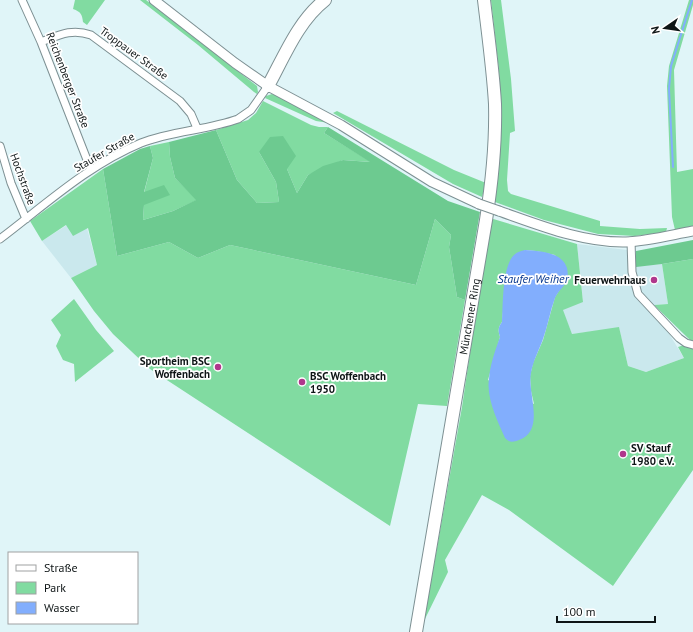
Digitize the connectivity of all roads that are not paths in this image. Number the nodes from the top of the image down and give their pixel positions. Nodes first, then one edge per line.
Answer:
1 (22, 0) edge
2 (154, 0) edge
3 (325, 0) edge
4 (484, 0) edge
5 (41, 42) junction
6 (268, 86) junction
7 (196, 128) junction
8 (0, 146) edge
9 (91, 170) junction
10 (26, 219) junction
11 (693, 231) edge
12 (0, 239) edge
13 (631, 241) junction
14 (693, 345) edge
15 (416, 632) edge

1 - 5 street, Reichenberger Straße
2 - 6 street
3 - 6 main road
4 - 15 main road, Münchener Ring
5 - 7 street, Troppauer Straße
5 - 9 street, Reichenberger Straße
6 - 7 street, Staufer Straße
6 - 13 street, bridge
7 - 9 street, Staufer Straße
8 - 10 street, Hochstraße
9 - 10 street, Staufer Straße
10 - 12 street, Staufer Straße
11 - 13 street
13 - 14 street

